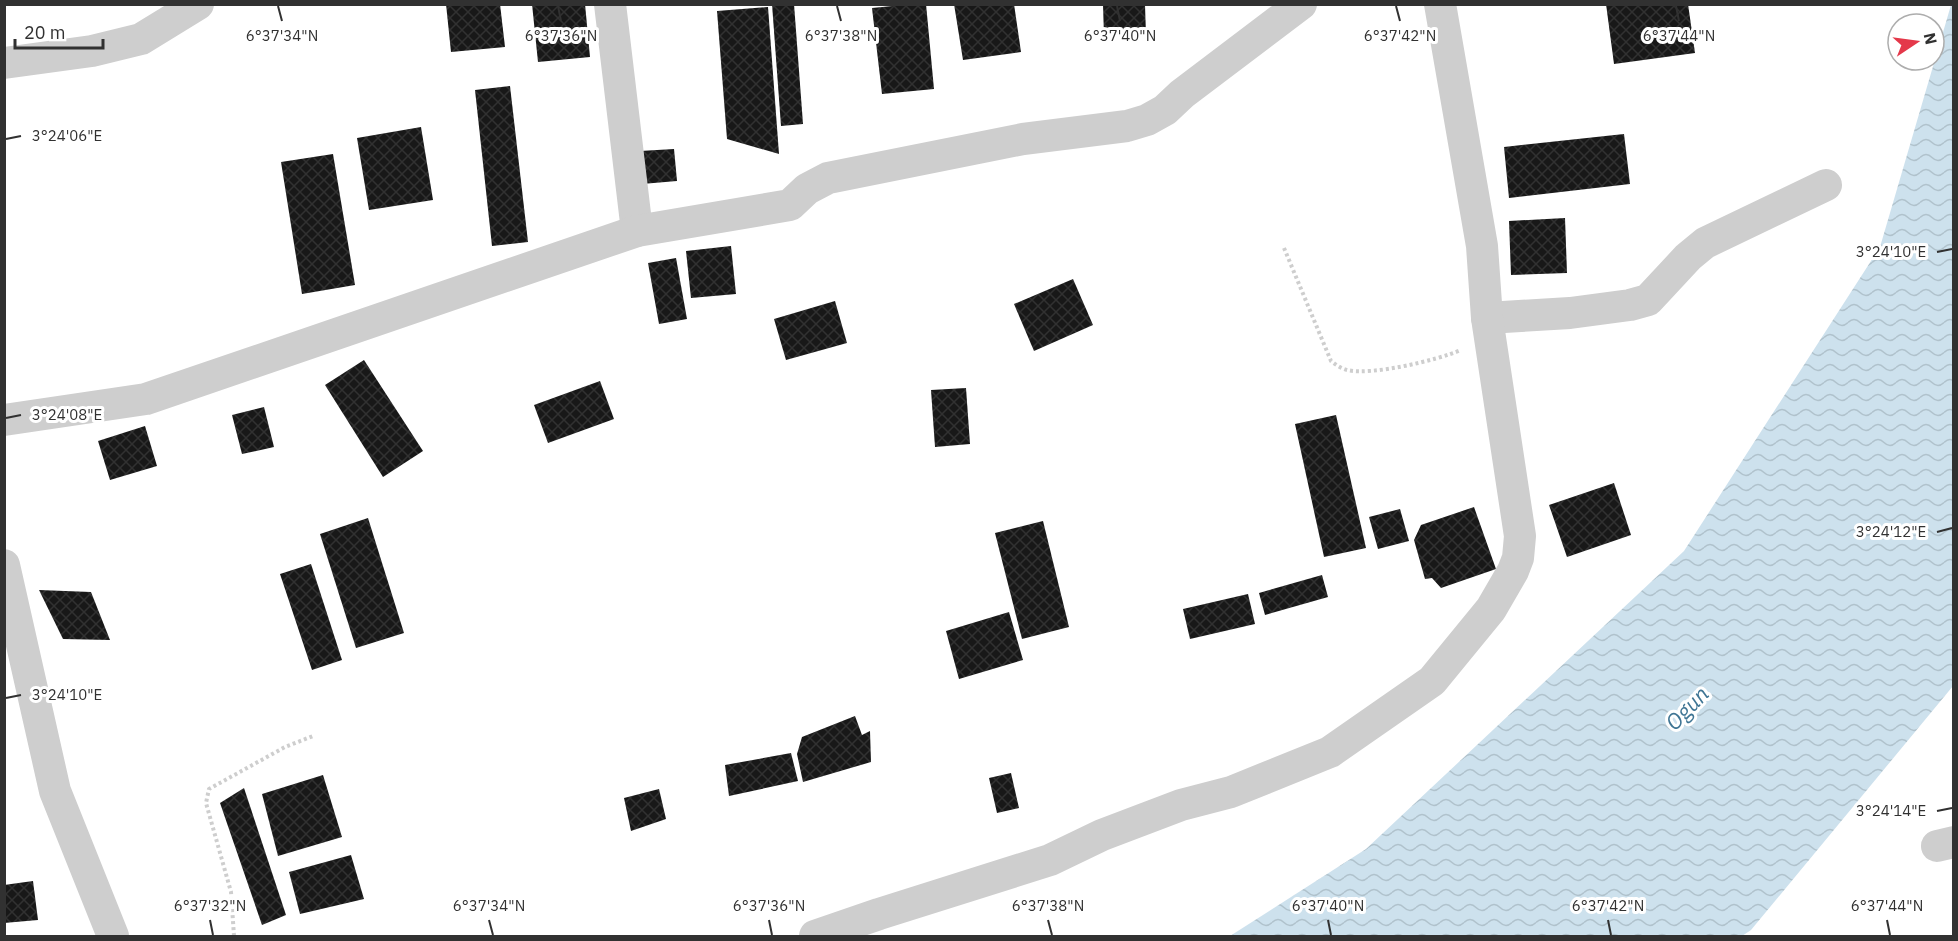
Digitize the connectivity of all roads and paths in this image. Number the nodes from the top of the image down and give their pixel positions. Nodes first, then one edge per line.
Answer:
1 (198, 4) edge
2 (610, 4) edge
3 (1301, 4) edge
4 (1440, 4) edge
5 (4, 63) edge
6 (1826, 185) dead end
7 (637, 231) junction
8 (1284, 248) dead end
9 (1487, 318) junction
10 (4, 420) edge
11 (4, 566) edge
12 (313, 736) dead end
13 (113, 936) edge
14 (234, 936) edge
15 (815, 936) edge

1 - 5 street
2 - 7 street
3 - 7 street
4 - 9 street
6 - 9 street
7 - 10 street
8 - 9 path
9 - 15 street
11 - 13 street
12 - 14 path

